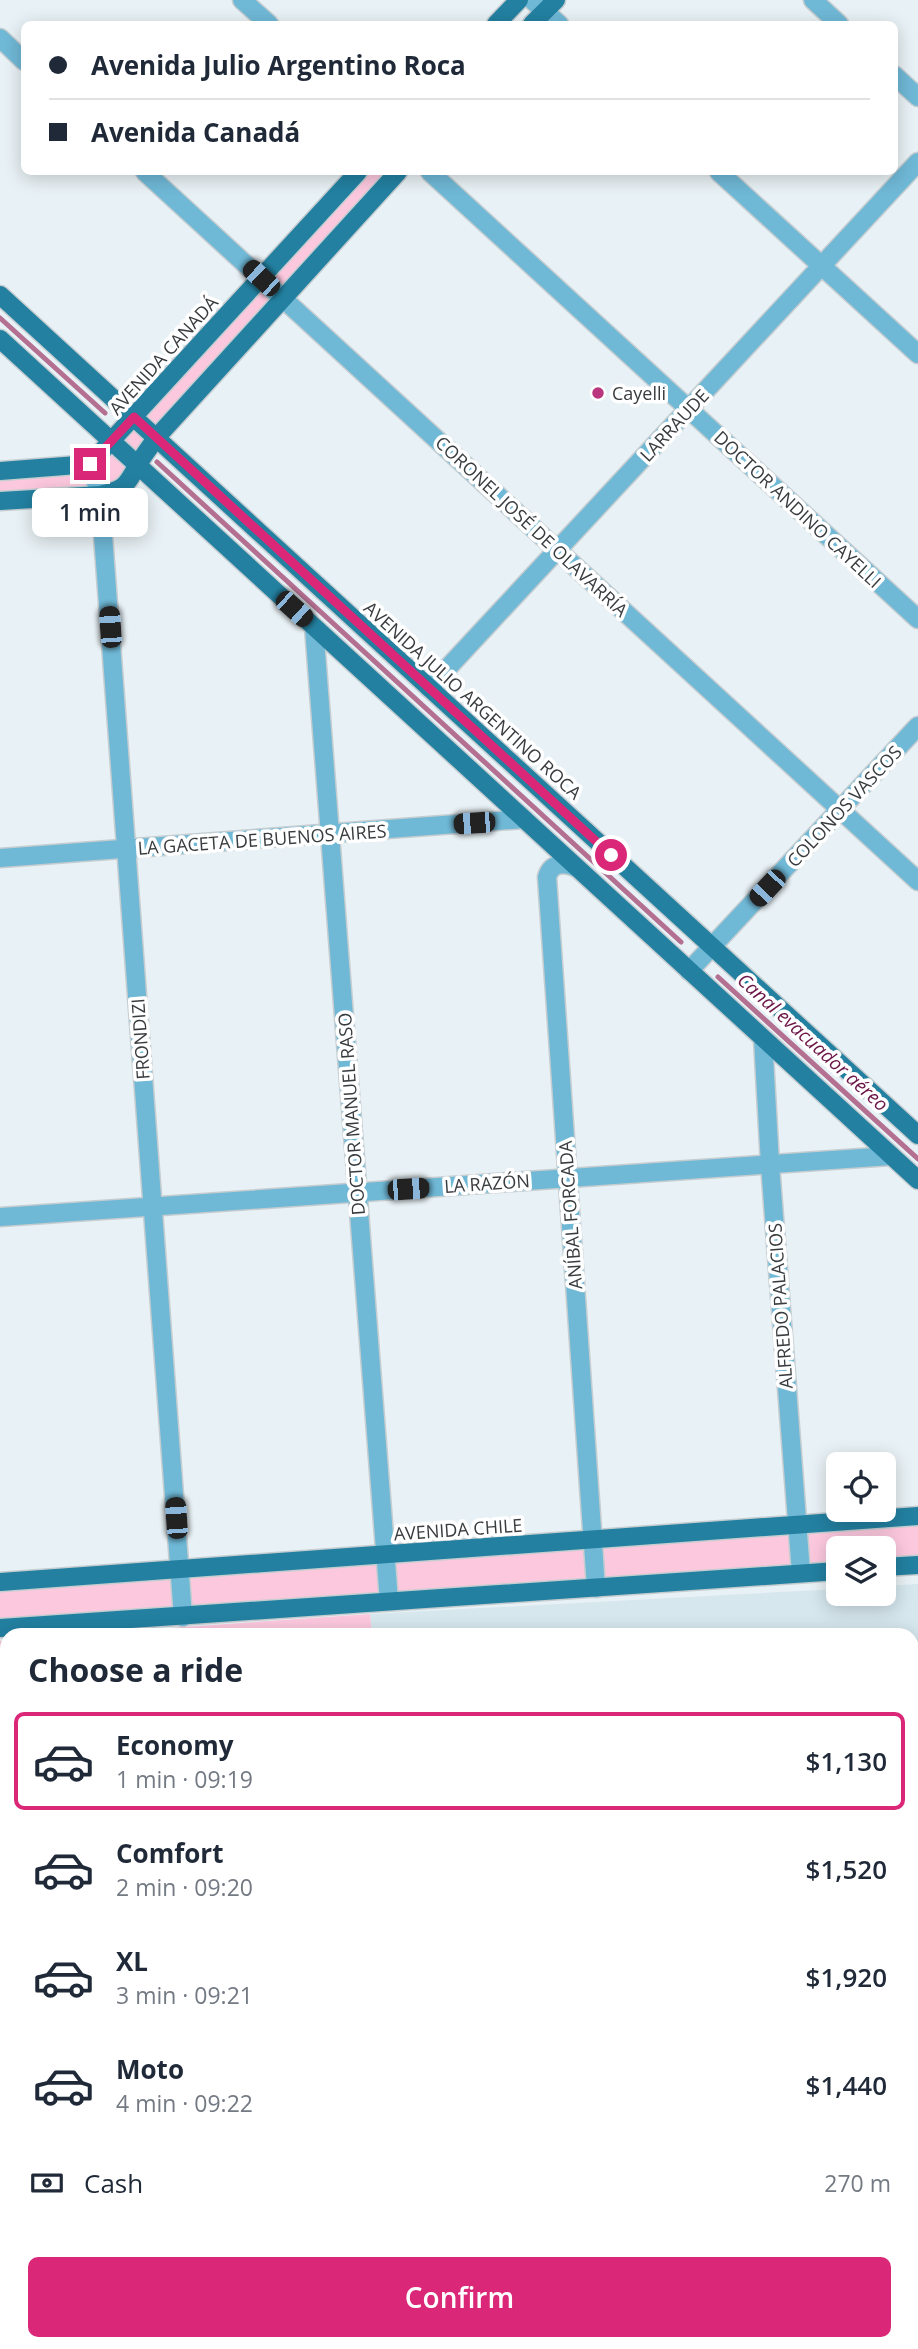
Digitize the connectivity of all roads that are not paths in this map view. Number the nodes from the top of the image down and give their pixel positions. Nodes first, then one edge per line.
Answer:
1 (242, 0) edge
2 (519, 0) edge
3 (813, 0) edge
4 (541, 9) edge
5 (266, 21) edge
6 (499, 21) edge
7 (555, 21) edge
8 (836, 21) edge
9 (0, 38) edge
10 (21, 58) edge
11 (898, 79) edge
12 (918, 97) edge
13 (918, 162) edge
14 (148, 175) edge
15 (355, 175) edge
16 (395, 175) edge
17 (433, 175) edge
18 (722, 175) edge
19 (821, 265) junction
20 (261, 278) junction
21 (0, 295) edge
22 (283, 299) junction
23 (0, 340) edge
24 (918, 354) edge
25 (688, 409) junction
26 (134, 417) junction
27 (156, 438) junction
28 (111, 442) junction
29 (90, 464) junction
30 (138, 466) junction
31 (0, 471) edge
32 (100, 495) junction
33 (0, 501) edge
34 (557, 550) junction
35 (918, 619) edge
36 (314, 627) junction
37 (429, 688) junction
38 (918, 726) edge
39 (840, 810) junction
40 (524, 820) junction
41 (330, 834) junction
42 (126, 849) junction
43 (0, 858) edge
44 (575, 867) junction
45 (918, 881) edge
46 (712, 947) junction
47 (689, 971) junction
48 (763, 1039) junction
49 (918, 1135) edge
50 (891, 1156) junction
51 (770, 1164) junction
52 (568, 1177) junction
53 (918, 1180) edge
54 (358, 1192) junction
55 (153, 1207) junction
56 (0, 1217) edge
57 (918, 1516) edge
58 (797, 1525) junction
59 (592, 1540) junction
60 (386, 1555) junction
61 (918, 1565) edge
62 (896, 1566) edge
63 (179, 1570) junction
64 (826, 1571) edge
65 (801, 1573) junction
66 (0, 1582) edge
67 (596, 1588) junction
68 (389, 1601) junction
69 (183, 1617) junction
70 (0, 1628) edge

1 - 5 street
2 - 6 main road
3 - 8 street
4 - 7 street
9 - 10 street
11 - 12 street
13 - 19 street, LARRAUDE
14 - 20 street, CORONEL JOSÉ DE OLAVARRÍA
15 - 20 main road, AVENIDA CANADÁ
16 - 22 main road
17 - 25 street, DOCTOR ANDINO CAYELLI
18 - 19 street
19 - 24 street
19 - 25 street, LARRAUDE
20 - 22 street, CORONEL JOSÉ DE OLAVARRÍA
20 - 26 main road, AVENIDA CANADÁ
21 - 26 main road, AVENIDA JULIO ARGENTINO ROCA
22 - 27 main road
22 - 34 street, CORONEL JOSÉ DE OLAVARRÍA
23 - 28 main road
25 - 34 street, LARRAUDE
25 - 35 street, DOCTOR ANDINO CAYELLI
26 - 27 main road, AVENIDA JULIO ARGENTINO ROCA
26 - 28 main road, AVENIDA CANADÁ
27 - 30 main road
27 - 37 main road, AVENIDA JULIO ARGENTINO ROCA
28 - 29 main road, AVENIDA CANADÁ
28 - 30 main road
29 - 31 main road
29 - 32 street, FRONDIZI
30 - 32 main road
30 - 36 main road
32 - 33 main road
32 - 42 street, FRONDIZI
34 - 37 street, LARRAUDE
34 - 39 street, CORONEL JOSÉ DE OLAVARRÍA
36 - 40 main road
36 - 41 street, DOCTOR MANUEL RASO
37 - 46 main road, AVENIDA JULIO ARGENTINO ROCA
38 - 39 street, COLONOS VASCOS
39 - 45 street, CORONEL JOSÉ DE OLAVARRÍA
39 - 46 street, COLONOS VASCOS
40 - 41 street, LA GACETA DE BUENOS AIRES
40 - 44 main road
41 - 42 street, LA GACETA DE BUENOS AIRES
41 - 54 street, DOCTOR MANUEL RASO
42 - 43 street, LA GACETA DE BUENOS AIRES
42 - 55 street, FRONDIZI
44 - 47 main road
44 - 52 street, ANÍBAL FORCADA
46 - 47 street, COLONOS VASCOS
46 - 49 main road, AVENIDA JULIO ARGENTINO ROCA
47 - 48 main road
48 - 50 main road
48 - 51 street, ALFREDO PALACIOS
50 - 51 street, LA RAZÓN
50 - 53 main road
51 - 52 street, LA RAZÓN
51 - 58 street, ALFREDO PALACIOS
52 - 54 street, LA RAZÓN
52 - 59 street, ANÍBAL FORCADA
54 - 55 street, LA RAZÓN
54 - 60 street, DOCTOR MANUEL RASO
55 - 56 street, LA RAZÓN
55 - 63 street, FRONDIZI
57 - 58 main road, AVENIDA CHILE
58 - 59 main road, AVENIDA CHILE
58 - 65 street, ALFREDO PALACIOS
59 - 60 main road, AVENIDA CHILE
59 - 67 street, ANÍBAL FORCADA
60 - 63 main road, AVENIDA CHILE
60 - 68 street, DOCTOR MANUEL RASO
61 - 62 main road
63 - 66 main road, AVENIDA CHILE
63 - 69 street, FRONDIZI
64 - 65 main road
65 - 67 main road
67 - 68 main road
68 - 69 main road
69 - 70 main road

